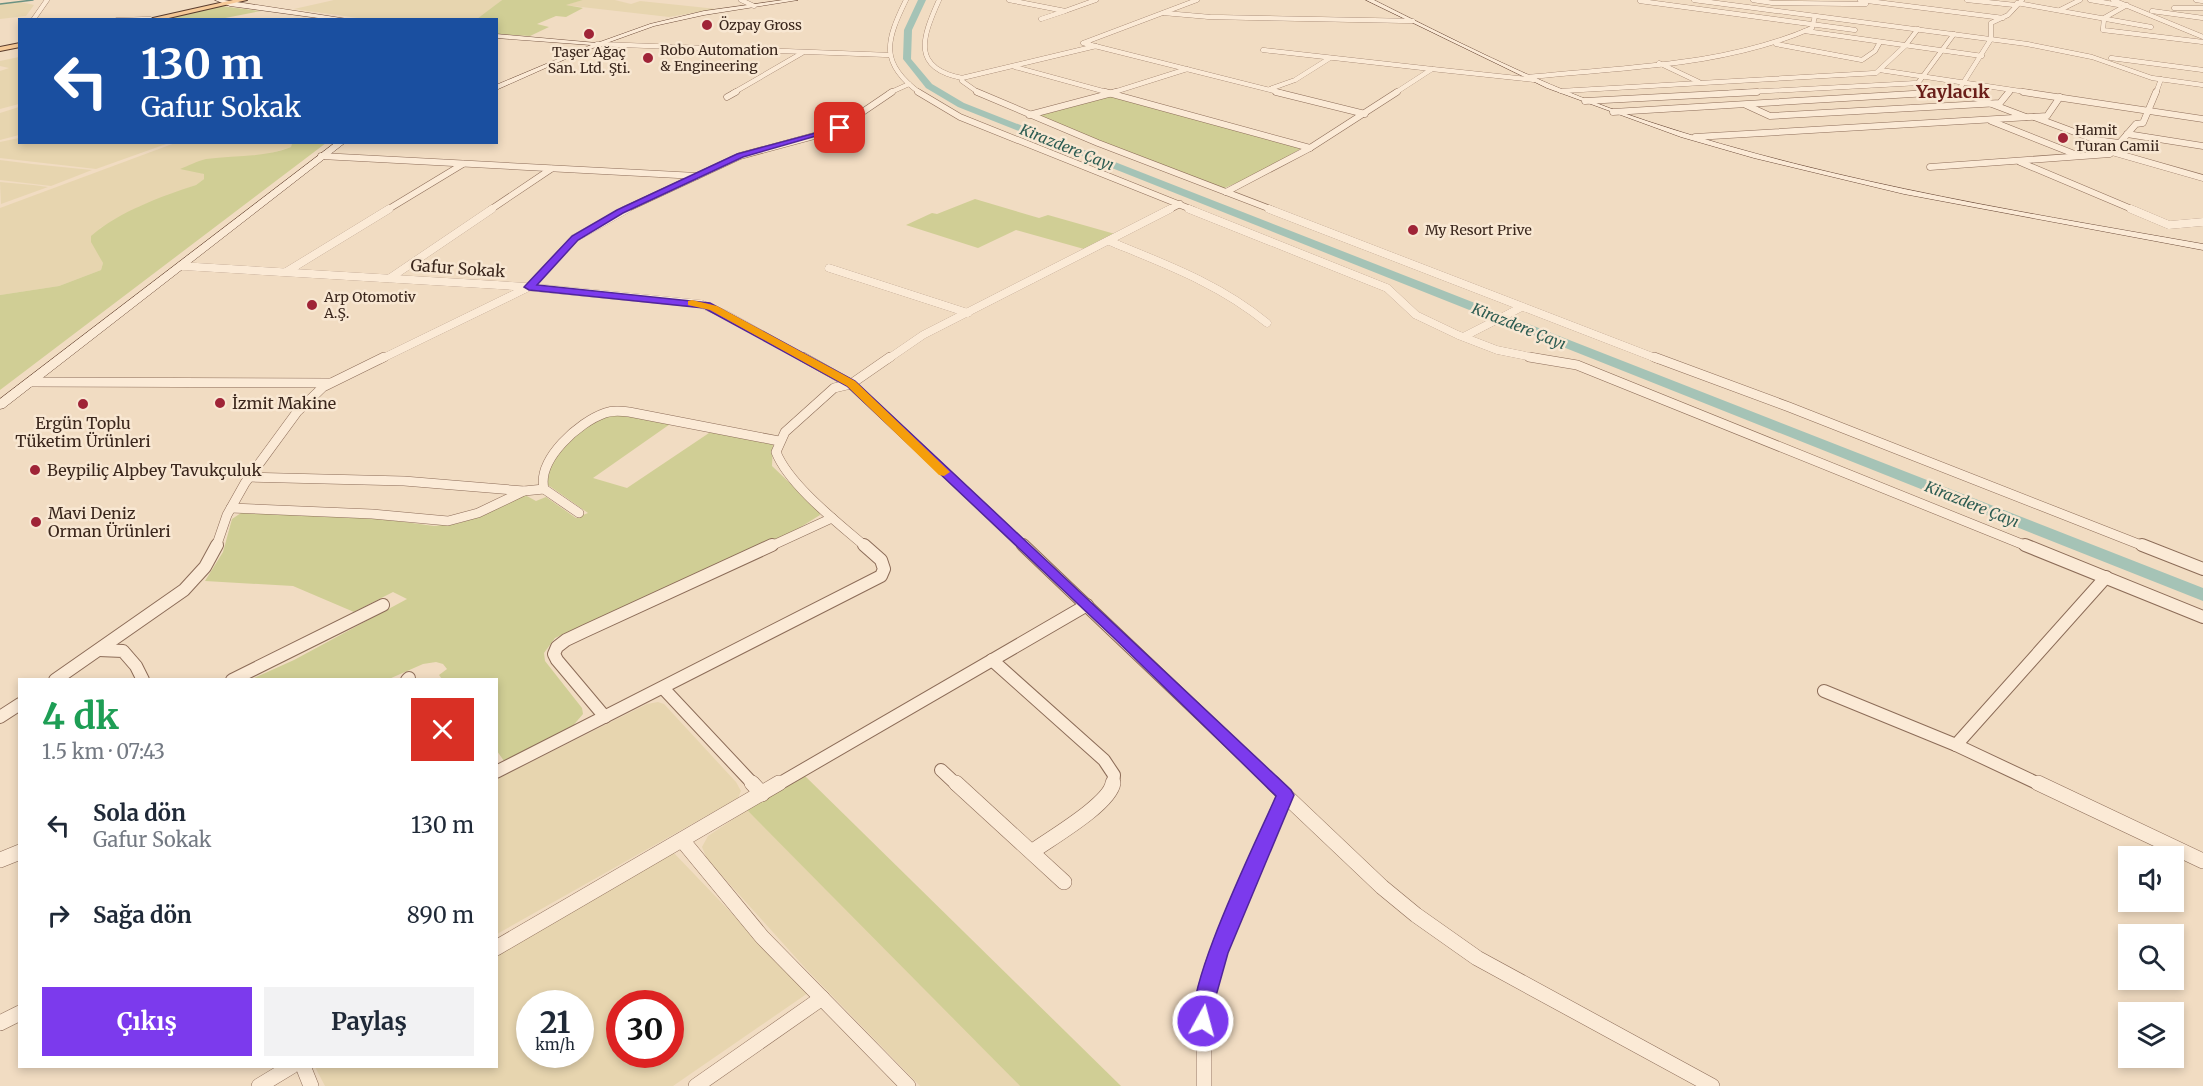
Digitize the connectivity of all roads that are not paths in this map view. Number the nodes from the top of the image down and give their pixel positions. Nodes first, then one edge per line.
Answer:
1 (47, 0) edge
2 (741, 0) edge
3 (788, 0) edge
4 (795, 0) edge
5 (906, 0) edge
6 (939, 0) edge
7 (1009, 0) edge
8 (1096, 0) edge
9 (1197, 0) edge
10 (1369, 0) edge
11 (1642, 0) edge
12 (1694, 0) edge
13 (1753, 0) edge
14 (1791, 0) edge
15 (1860, 0) edge
16 (1967, 0) edge
17 (2080, 0) edge
18 (2090, 0) edge
19 (2113, 0) edge
20 (2196, 0) edge
21 (222, 1) edge
22 (1873, 1) edge
23 (1981, 1) edge
24 (2203, 1) edge
25 (241, 2) edge
26 (1706, 2) junction
27 (2018, 3) edge
28 (1813, 4) junction
29 (1820, 4) junction
30 (753, 5) junction
31 (2126, 6) junction
32 (1684, 7) junction
33 (205, 8) junction
34 (2134, 8) junction
35 (2203, 8) edge
36 (2060, 10) junction
37 (1065, 11) junction
38 (1164, 13) junction
39 (1799, 14) junction
40 (1815, 16) junction
41 (2156, 16) junction
42 (34, 18) edge
43 (153, 18) edge
44 (339, 18) edge
45 (2003, 18) junction
46 (2104, 18) junction
47 (2203, 18) edge
48 (1041, 19) dead end
49 (1413, 21) junction
50 (1862, 22) junction
51 (1813, 24) junction
52 (2151, 27) junction
53 (1918, 29) junction
54 (1855, 30) junction
55 (1991, 30) junction
56 (1805, 31) junction
57 (1954, 34) junction
58 (2147, 35) junction
59 (498, 36) edge
60 (1846, 37) junction
61 (2203, 37) edge
62 (604, 39) junction
63 (1991, 39) junction
64 (575, 42) junction
65 (1880, 42) junction
66 (2203, 42) edge
67 (595, 44) junction
68 (1775, 44) junction
69 (18, 45) edge
70 (2030, 45) junction
71 (1096, 46) junction
72 (1905, 46) junction
73 (584, 47) junction
74 (0, 49) edge
75 (1263, 50) dead end
76 (1942, 51) junction
77 (802, 53) junction
78 (890, 55) junction
79 (2084, 55) junction
80 (1982, 56) junction
81 (1330, 58) junction
82 (1659, 63) junction
83 (1015, 67) junction
84 (1189, 69) junction
85 (1432, 69) junction
86 (1880, 70) junction
87 (2203, 70) edge
88 (1821, 77) junction
89 (1922, 77) junction
90 (962, 78) junction
91 (1532, 78) junction
92 (2161, 79) junction
93 (1963, 83) junction
94 (909, 84) junction
95 (1702, 84) junction
96 (2203, 85) edge
97 (498, 86) edge
98 (498, 86) edge
99 (1845, 87) junction
100 (1270, 89) junction
101 (2010, 90) junction
102 (1561, 91) junction
103 (1958, 91) junction
104 (1108, 93) junction
105 (1723, 94) junction
106 (727, 97) dead end
107 (1867, 97) junction
108 (2060, 97) junction
109 (1585, 101) junction
110 (1745, 104) junction
111 (1991, 104) junction
112 (1896, 110) junction
113 (2150, 111) junction
114 (1613, 112) junction
115 (1365, 114) junction
116 (1906, 114) dead end
117 (1029, 115) junction
118 (2029, 117) junction
119 (1916, 118) dead end
120 (2203, 118) edge
121 (1986, 119) junction
122 (1926, 122) junction
123 (2127, 134) junction
124 (1695, 137) junction
125 (2119, 143) junction
126 (334, 144) edge
127 (339, 144) edge
128 (2203, 146) edge
129 (1310, 148) junction
130 (2112, 152) junction
131 (321, 156) junction
132 (2080, 156) junction
133 (2017, 161) junction
134 (463, 164) junction
135 (1930, 167) dead end
136 (551, 169) junction
137 (700, 176) junction
138 (2203, 178) edge
139 (1226, 192) junction
140 (1180, 204) junction
141 (2203, 222) edge
142 (1109, 241) junction
143 (2203, 247) edge
144 (181, 266) junction
145 (829, 268) dead end
146 (286, 273) junction
147 (389, 278) junction
148 (529, 287) junction
149 (1520, 308) junction
150 (968, 312) junction
151 (1267, 323) dead end
152 (1467, 335) junction
153 (30, 382) junction
154 (329, 383) junction
155 (851, 384) junction
156 (0, 399) edge
157 (0, 405) edge
158 (779, 441) junction
159 (249, 477) junction
160 (544, 489) junction
161 (524, 490) junction
162 (231, 508) junction
163 (579, 513) dead end
164 (832, 518) junction
165 (2203, 569) edge
166 (2106, 577) junction
167 (1088, 605) junction
168 (383, 606) dead end
169 (2203, 617) edge
170 (96, 650) junction
171 (992, 660) junction
172 (58, 678) edge
173 (142, 678) edge
174 (236, 678) edge
175 (663, 688) junction
176 (1824, 691) dead end
177 (18, 705) edge
178 (0, 717) edge
179 (605, 717) junction
180 (1956, 745) junction
181 (941, 770) dead end
182 (498, 771) edge
183 (762, 794) junction
184 (1285, 795) junction
185 (682, 840) junction
186 (1033, 851) junction
187 (18, 853) edge
188 (0, 860) edge
189 (2203, 861) edge
190 (1064, 882) dead end
191 (498, 947) edge
192 (822, 998) junction
193 (18, 1014) edge
194 (0, 1023) edge
195 (289, 1068) edge
196 (304, 1068) edge
197 (259, 1086) edge
198 (311, 1086) edge
199 (696, 1086) edge
200 (908, 1086) edge
201 (1203, 1086) edge
202 (1712, 1086) edge

1 - 42 street
2 - 30 street
3 - 30 main road
4 - 30 main road
5 - 78 street
6 - 90 street
7 - 37 street
8 - 37 street
9 - 38 street
10 - 49 main road
11 - 32 street
12 - 26 street
13 - 28 street
14 - 29 street
15 - 22 street
16 - 23 street
17 - 36 street
18 - 31 street
19 - 31 street
20 - 24 street
21 - 25 main road
21 - 33 main road
22 - 29 street
22 - 45 street
23 - 27 street
25 - 33 main road
25 - 44 main road
26 - 32 street
26 - 39 street
27 - 36 street
27 - 45 street
28 - 29 street
28 - 39 street
30 - 62 main road
30 - 67 main road
31 - 34 street
31 - 46 street
32 - 51 street
33 - 43 main road
34 - 35 street
34 - 41 street
34 - 47 street
36 - 46 street
37 - 48 street
38 - 49 street
38 - 71 street
39 - 40 street
40 - 50 street
40 - 51 street
41 - 52 street
41 - 61 street
45 - 55 street
46 - 52 street
46 - 58 street
49 - 91 main road
50 - 53 street
50 - 54 street
51 - 54 street
51 - 56 street
52 - 58 street
53 - 57 street
53 - 72 street
54 - 60 street
55 - 63 street
55 - 70 street
56 - 60 street
56 - 68 street
57 - 63 street
57 - 76 street
58 - 66 street
59 - 64 main road
60 - 65 street
62 - 64 main road
62 - 67 main road
63 - 70 street
63 - 80 street
64 - 67 main road
64 - 73 main road
65 - 68 street
65 - 72 street
67 - 73 main road
67 - 77 street
67 - 97 main road
68 - 82 street
69 - 74 main road
70 - 79 street
71 - 83 street
71 - 84 street
72 - 76 street
72 - 86 street
73 - 98 main road
75 - 81 street
76 - 80 street
76 - 89 street
77 - 78 street
77 - 106 street
78 - 94 street
79 - 87 street
79 - 92 street
80 - 93 street
81 - 85 street
81 - 100 street
82 - 91 street
82 - 95 street
83 - 90 street
83 - 104 street
84 - 100 street
84 - 104 street
85 - 91 street
85 - 115 street
86 - 88 street
86 - 89 street
88 - 95 street
88 - 99 street
89 - 93 street
89 - 99 street
90 - 117 street
91 - 102 main road
92 - 96 street
92 - 113 street
93 - 101 street
93 - 103 street
94 - 137 street
94 - 140 street
95 - 102 street
95 - 105 street
99 - 105 street
99 - 107 street
100 - 115 street
101 - 108 street
101 - 111 street
102 - 109 main road
103 - 107 street
103 - 111 street
104 - 117 street
104 - 129 street
105 - 109 street
105 - 110 street
107 - 110 street
107 - 112 street
108 - 113 street
108 - 118 street
109 - 114 main road
110 - 112 street
110 - 114 street
111 - 112 street
111 - 118 street
112 - 116 street
113 - 120 street
113 - 123 street
114 - 124 main road
115 - 129 street
117 - 139 street
118 - 121 street
118 - 125 street
119 - 122 street
121 - 122 street
121 - 132 street
122 - 124 street
123 - 125 street
123 - 128 street
124 - 143 main road
125 - 130 street
126 - 156 main road
127 - 131 main road
129 - 139 street
130 - 132 street
130 - 138 street
131 - 134 street
131 - 144 main road
132 - 133 street
133 - 135 street
133 - 141 street
134 - 136 street
134 - 146 street
136 - 137 street
136 - 147 street
137 - 148 street
139 - 149 street
140 - 142 street
140 - 152 street
142 - 150 street
142 - 151 street
144 - 146 street, Gafur Sokak
144 - 153 main road
145 - 150 street
146 - 147 street, Gafur Sokak
147 - 148 street, Gafur Sokak
148 - 154 street
148 - 155 street, Gafur Sokak
149 - 152 street
149 - 165 street
150 - 155 street
152 - 166 street
153 - 154 street
153 - 157 main road
154 - 159 street
155 - 158 street
155 - 167 street, Gafur Sokak
158 - 160 street
158 - 164 street
159 - 161 street
159 - 162 street
160 - 161 street
160 - 163 street
161 - 162 street
162 - 170 street
164 - 175 street
164 - 179 street
166 - 169 street
166 - 180 street
167 - 171 street
167 - 184 street, Gafur Sokak
168 - 174 street
170 - 172 street
170 - 173 street
171 - 183 street
171 - 186 street
175 - 179 street
175 - 183 street
176 - 180 street
177 - 178 street
179 - 182 street
180 - 189 street
181 - 186 street
183 - 185 street
184 - 201 street
184 - 202 street, Gafur Sokak
185 - 191 street
185 - 192 street
186 - 190 street
187 - 188 street
192 - 199 street
192 - 200 street
193 - 194 street
195 - 197 street
196 - 198 street

